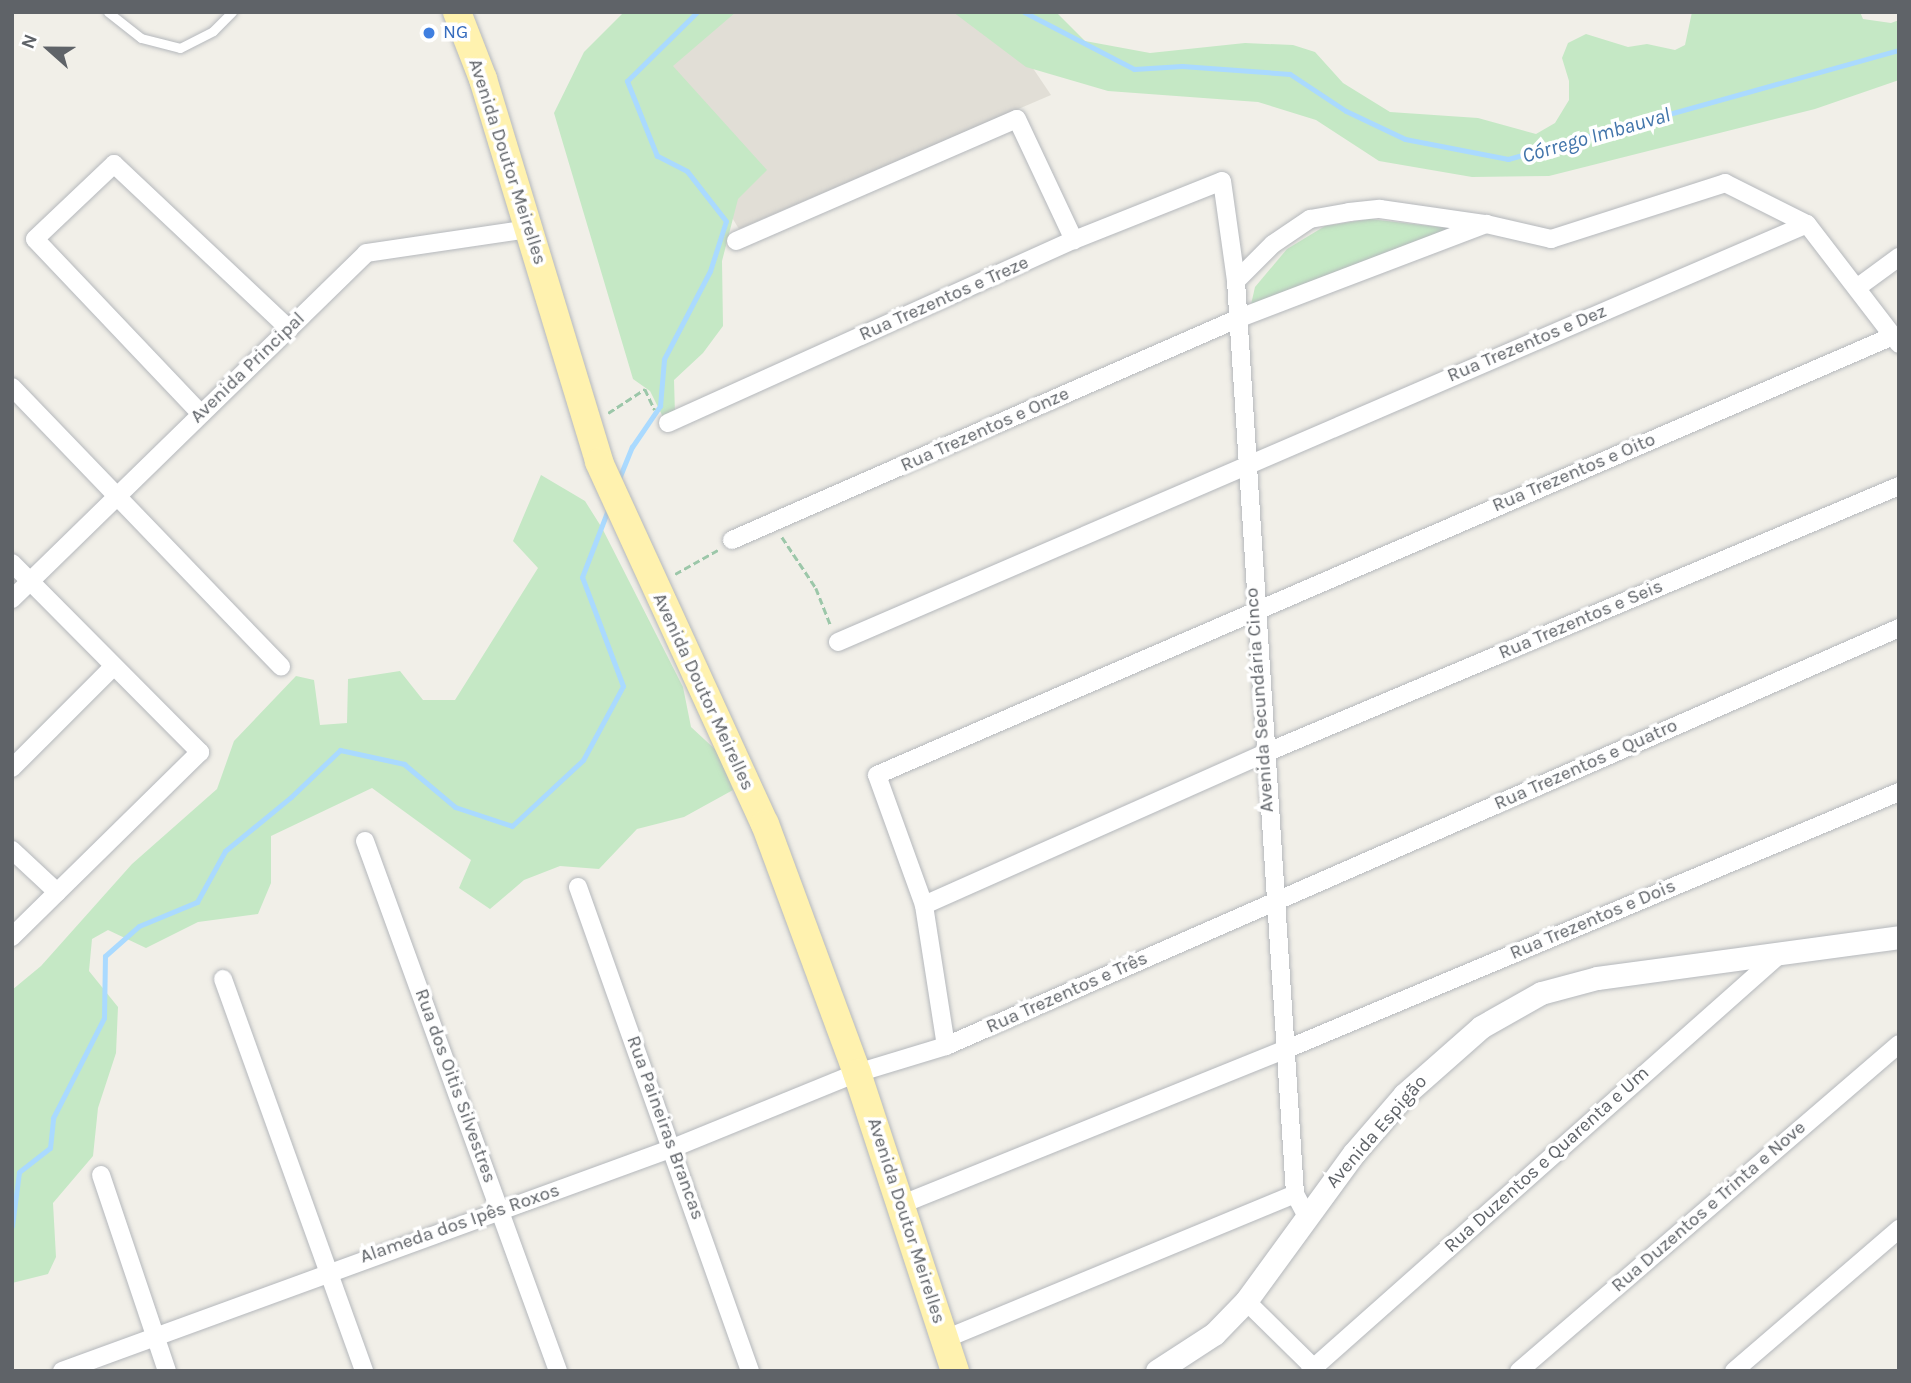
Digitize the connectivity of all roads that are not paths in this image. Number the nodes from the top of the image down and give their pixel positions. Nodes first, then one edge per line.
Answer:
1 (108, 12) edge
2 (232, 12) edge
3 (457, 12) edge
4 (1222, 181) joint
5 (1486, 224) junction
6 (1807, 224) junction
7 (529, 229) junction
8 (1074, 240) junction
9 (736, 241) dead end
10 (1899, 257) edge
11 (1236, 281) junction
12 (1858, 288) junction
13 (1237, 320) junction
14 (289, 329) junction
15 (1896, 340) edge
16 (12, 387) edge
17 (201, 414) junction
18 (668, 423) dead end
19 (1246, 465) junction
20 (1899, 486) edge
21 (117, 496) junction
22 (732, 540) road end
23 (12, 563) edge
24 (30, 582) junction
25 (12, 599) edge
26 (1255, 609) junction
27 (1899, 628) edge
28 (838, 642) road end
29 (114, 666) junction
30 (281, 667) dead end
31 (1263, 754) junction
32 (12, 768) edge
33 (1899, 792) edge
34 (365, 841) dead end
35 (12, 849) edge
36 (578, 887) dead end
37 (57, 892) junction
38 (1273, 902) junction
39 (924, 905) junction
40 (12, 937) edge
41 (1899, 937) edge
42 (1780, 954) junction
43 (223, 979) dead end
44 (1899, 1044) edge
45 (946, 1046) junction
46 (1287, 1049) junction
47 (857, 1073) junction
48 (673, 1148) junction
49 (101, 1175) dead end
50 (1294, 1194) junction
51 (901, 1205) junction
52 (500, 1211) junction
53 (1307, 1217) junction
54 (1899, 1229) edge
55 (328, 1270) junction
56 (1247, 1301) junction
57 (155, 1337) junction
58 (945, 1339) junction
59 (1314, 1370) edge
60 (62, 1371) edge
61 (167, 1371) edge
62 (364, 1371) edge
63 (558, 1371) edge
64 (750, 1371) edge
65 (956, 1371) edge
66 (1157, 1371) edge
67 (1519, 1371) edge
68 (1734, 1371) edge

1 - 2 lane
3 - 7 main road, Avenida Doutor Meirelles
4 - 8 street, Rua Trezentos e Treze
4 - 11 street, Avenida Secundária Cinco
5 - 6 street
5 - 11 street
5 - 13 street, Rua Trezentos e Onze
6 - 12 street
6 - 19 street, Rua Trezentos e Dez
7 - 14 street, Avenida Principal
7 - 47 main road, Avenida Doutor Meirelles
8 - 9 street
8 - 18 street, Rua Trezentos e Treze
10 - 12 street
11 - 13 street, Avenida Secundária Cinco
12 - 15 street
13 - 19 street, Avenida Secundária Cinco
13 - 22 street, Rua Trezentos e Onze
14 - 17 street, Avenida Principal
14 - 17 street
15 - 26 street, Rua Trezentos e Oito
16 - 21 street
17 - 21 street, Avenida Principal
19 - 26 street, Avenida Secundária Cinco
19 - 28 street, Rua Trezentos e Dez
20 - 31 street, Rua Trezentos e Seis
21 - 24 street, Avenida Principal
21 - 30 street
23 - 24 street
24 - 25 street, Avenida Principal
24 - 29 street
26 - 31 street, Avenida Secundária Cinco
26 - 39 street, Rua Trezentos e Oito
27 - 38 street, Rua Trezentos e Quatro
29 - 32 street
29 - 37 street
31 - 38 street, Avenida Secundária Cinco
31 - 39 street, Rua Trezentos e Seis
33 - 46 street, Rua Trezentos e Dois
34 - 52 street, Rua dos Oitis Silvestres
35 - 37 street
36 - 48 street, Rua Paineiras Brancas
37 - 40 street
38 - 45 street, Rua Trezentos e Três
38 - 46 street, Avenida Secundária Cinco
39 - 45 street
41 - 42 street, Avenida Espigão
42 - 53 street, Avenida Espigão
42 - 59 street, Rua Duzentos e Quarenta e Um
43 - 55 street
44 - 67 street, Rua Duzentos e Trinta e Nove
45 - 47 street, Rua Trezentos e Três
46 - 50 street, Avenida Secundária Cinco
46 - 51 street, Rua Trezentos e Dois
47 - 48 street, Alameda dos Ipês Roxos
47 - 51 main road, Avenida Doutor Meirelles
48 - 52 street, Alameda dos Ipês Roxos
48 - 64 street, Rua Paineiras Brancas
49 - 57 street
50 - 53 street, Avenida Secundária Cinco
50 - 58 street
51 - 58 main road, Avenida Doutor Meirelles
52 - 55 street, Alameda dos Ipês Roxos
52 - 63 street, Rua dos Oitis Silvestres
53 - 56 street, Avenida Espigão
54 - 68 street
55 - 57 street, Alameda dos Ipês Roxos
55 - 62 street
56 - 59 street
56 - 66 street, Avenida Espigão
57 - 60 street, Alameda dos Ipês Roxos
57 - 61 street
58 - 65 main road, Avenida Doutor Meirelles

